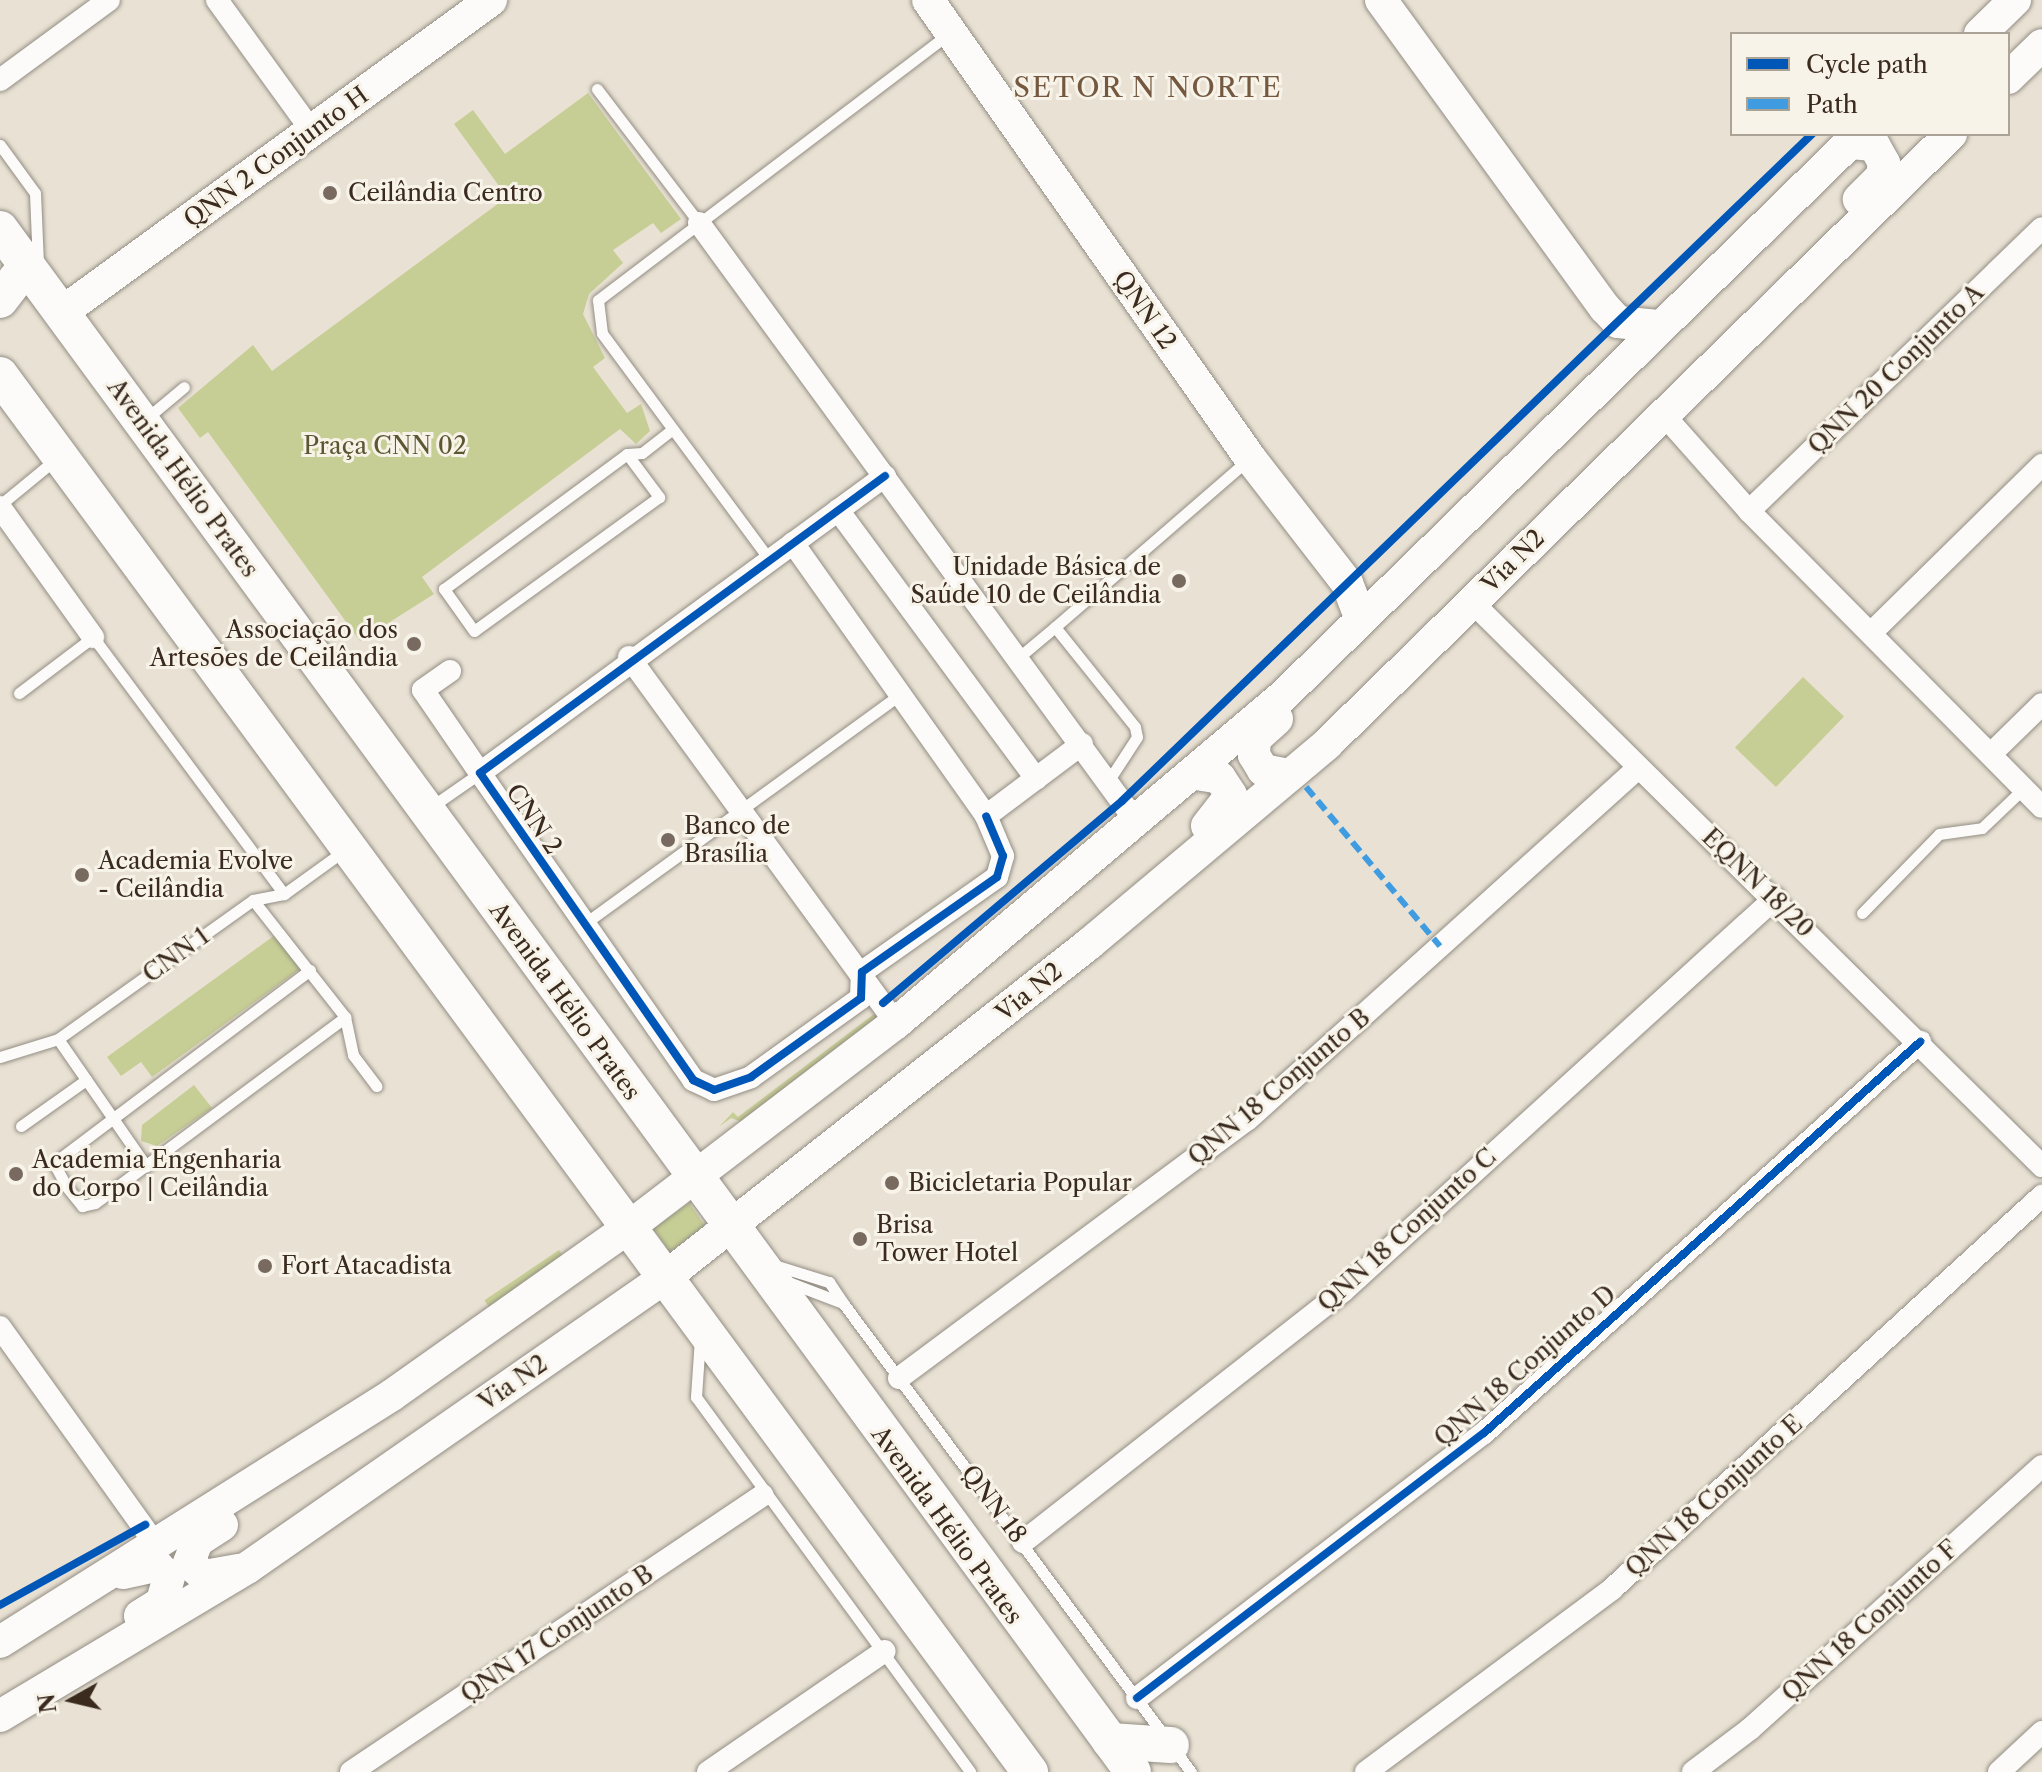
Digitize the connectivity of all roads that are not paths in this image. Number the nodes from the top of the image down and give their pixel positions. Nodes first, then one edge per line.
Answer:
1 (109, 0) edge
2 (217, 0) edge
3 (491, 0) edge
4 (928, 0) edge
5 (1381, 0) edge
6 (1994, 0) edge
7 (2015, 0) edge
8 (1962, 32) edge
9 (1982, 32) edge
10 (950, 34) junction
11 (2042, 45) edge
12 (2010, 76) edge
13 (0, 80) edge
14 (597, 89) dead end
15 (312, 131) junction
16 (1854, 138) edge
17 (1933, 138) edge
18 (0, 145) edge
19 (699, 223) junction
20 (2042, 228) edge
21 (0, 229) edge
22 (33, 273) junction
23 (0, 300) edge
24 (61, 313) junction
25 (1658, 326) junction
26 (1725, 351) junction
27 (0, 375) edge
28 (184, 387) dead end
29 (1663, 414) junction
30 (143, 421) junction
31 (673, 429) junction
32 (627, 454) junction
33 (60, 456) junction
34 (1250, 458) junction
35 (2042, 465) edge
36 (885, 476) junction
37 (0, 506) edge
38 (838, 510) junction
39 (1749, 511) junction
40 (793, 543) junction
41 (769, 559) junction
42 (1472, 602) junction
43 (1357, 624) junction
44 (1055, 627) junction
45 (1871, 633) junction
46 (93, 637) junction
47 (629, 657) junction
48 (1018, 658) junction
49 (450, 671) dead end
50 (19, 693) dead end
51 (900, 694) junction
52 (2042, 704) edge
53 (1082, 744) junction
54 (1991, 754) junction
55 (1637, 769) junction
56 (480, 773) junction
57 (1196, 774) junction
58 (1289, 775) junction
59 (1036, 779) junction
60 (1109, 780) junction
61 (2024, 788) junction
62 (2042, 807) edge
63 (426, 810) junction
64 (741, 810) junction
65 (986, 816) junction
66 (1137, 823) junction
67 (347, 849) junction
68 (284, 894) junction
69 (1775, 898) junction
70 (253, 900) junction
71 (1862, 913) dead end
72 (581, 926) junction
73 (1089, 944) junction
74 (310, 970) junction
75 (862, 972) junction
76 (345, 1017) junction
77 (896, 1023) junction
78 (58, 1039) junction
79 (1920, 1042) junction
80 (0, 1057) edge
81 (86, 1080) junction
82 (376, 1086) dead end
83 (113, 1117) junction
84 (21, 1126) dead end
85 (146, 1166) junction
86 (2042, 1166) edge
87 (695, 1175) junction
88 (2042, 1196) edge
89 (734, 1228) junction
90 (625, 1230) junction
91 (761, 1267) junction
92 (663, 1279) junction
93 (843, 1303) junction
94 (0, 1327) edge
95 (700, 1329) junction
96 (899, 1378) junction
97 (392, 1395) junction
98 (2042, 1466) edge
99 (763, 1495) junction
100 (1023, 1542) junction
101 (158, 1548) junction
102 (247, 1568) junction
103 (116, 1575) junction
104 (0, 1642) edge
105 (885, 1651) junction
106 (1137, 1698) junction
107 (0, 1707) edge
108 (0, 1716) edge
109 (2042, 1732) edge
110 (1110, 1741) junction
111 (1181, 1758) edge
112 (351, 1772) edge
113 (708, 1772) edge
114 (970, 1772) edge
115 (1030, 1772) edge
116 (1133, 1772) edge
117 (1366, 1772) edge
118 (1693, 1772) edge
119 (1999, 1772) edge

1 - 13 street
2 - 15 street
3 - 15 main road, QNN 2 Conjunto H
4 - 10 main road, QNN 12
5 - 25 main road
6 - 8 main road
7 - 9 main road
10 - 19 lane
10 - 34 main road, QNN 12
11 - 12 main road
14 - 19 lane
15 - 24 main road, QNN 2 Conjunto H
16 - 25 main road
16 - 26 main road
17 - 26 main road, Via N2
18 - 22 lane
19 - 31 lane
19 - 36 street
20 - 39 street, QNN 20 Conjunto A
21 - 22 main road, Avenida Hélio Prates
22 - 23 main road
22 - 24 main road, Avenida Hélio Prates
24 - 30 main road, Avenida Hélio Prates
25 - 43 main road
26 - 29 main road, Via N2
27 - 33 main road
28 - 30 lane
29 - 39 street
29 - 42 main road, Via N2
30 - 63 main road, Avenida Hélio Prates
31 - 32 lane
31 - 41 lane
32 - 32 lane
33 - 37 lane
33 - 67 main road
34 - 43 main road, QNN 12
34 - 44 lane
35 - 45 street
36 - 38 street, CNN 2
36 - 48 street
37 - 46 street
38 - 40 street, CNN 2
38 - 59 street
39 - 45 street
40 - 41 street, CNN 2
40 - 51 street
41 - 47 street, CNN 2
42 - 55 street, EQNN 18/20
42 - 58 main road, Via N2
43 - 57 main road
43 - 58 main road
44 - 48 lane
44 - 60 lane
45 - 54 street
46 - 50 lane
46 - 68 lane
47 - 56 street, CNN 2
47 - 64 street
48 - 53 street
49 - 56 street
51 - 64 lane
51 - 65 street
52 - 54 street
53 - 59 street
53 - 60 street
54 - 61 street
55 - 69 street, EQNN 18/20
55 - 96 street, QNN 18 Conjunto B
56 - 63 lane
56 - 72 street, CNN 2
57 - 66 main road
57 - 73 main road
58 - 73 main road, Via N2
59 - 65 street
60 - 66 street
61 - 62 street
61 - 71 lane
63 - 87 main road, Avenida Hélio Prates
64 - 72 lane
64 - 75 street
65 - 75 street
66 - 77 main road
67 - 68 lane
67 - 90 main road
68 - 70 lane, CNN 1
69 - 79 street, EQNN 18/20
69 - 100 street, QNN 18 Conjunto C
70 - 74 lane
70 - 78 lane, CNN 1
72 - 75 street, CNN 2
73 - 89 main road, Via N2
74 - 76 lane
74 - 83 lane
75 - 77 street
76 - 82 lane
76 - 85 lane
77 - 87 main road
78 - 80 lane, CNN 1
78 - 81 lane
79 - 86 street, EQNN 18/20
79 - 106 street, QNN 18 Conjunto D
81 - 83 lane
81 - 84 lane
83 - 85 lane
83 - 85 lane
87 - 89 main road, Avenida Hélio Prates
87 - 90 main road
88 - 117 street, QNN 18 Conjunto E
89 - 91 main road, Avenida Hélio Prates
89 - 92 main road, Via N2
90 - 92 main road
90 - 97 main road
91 - 93 lane
91 - 93 lane, QNN 18
91 - 110 main road, Avenida Hélio Prates
92 - 95 main road
92 - 102 main road, Via N2
93 - 96 lane, QNN 18
94 - 101 street
95 - 99 lane
95 - 115 main road
96 - 100 lane, QNN 18
97 - 101 main road
97 - 102 main road
98 - 118 street, QNN 18 Conjunto F
99 - 105 lane
99 - 112 street, QNN 17 Conjunto B
100 - 106 lane, QNN 18
101 - 103 main road
102 - 108 main road, Via N2
103 - 104 main road
103 - 107 main road
105 - 113 street
105 - 114 lane
106 - 111 lane, QNN 18
109 - 119 street
110 - 111 main road
110 - 116 main road, Avenida Hélio Prates

